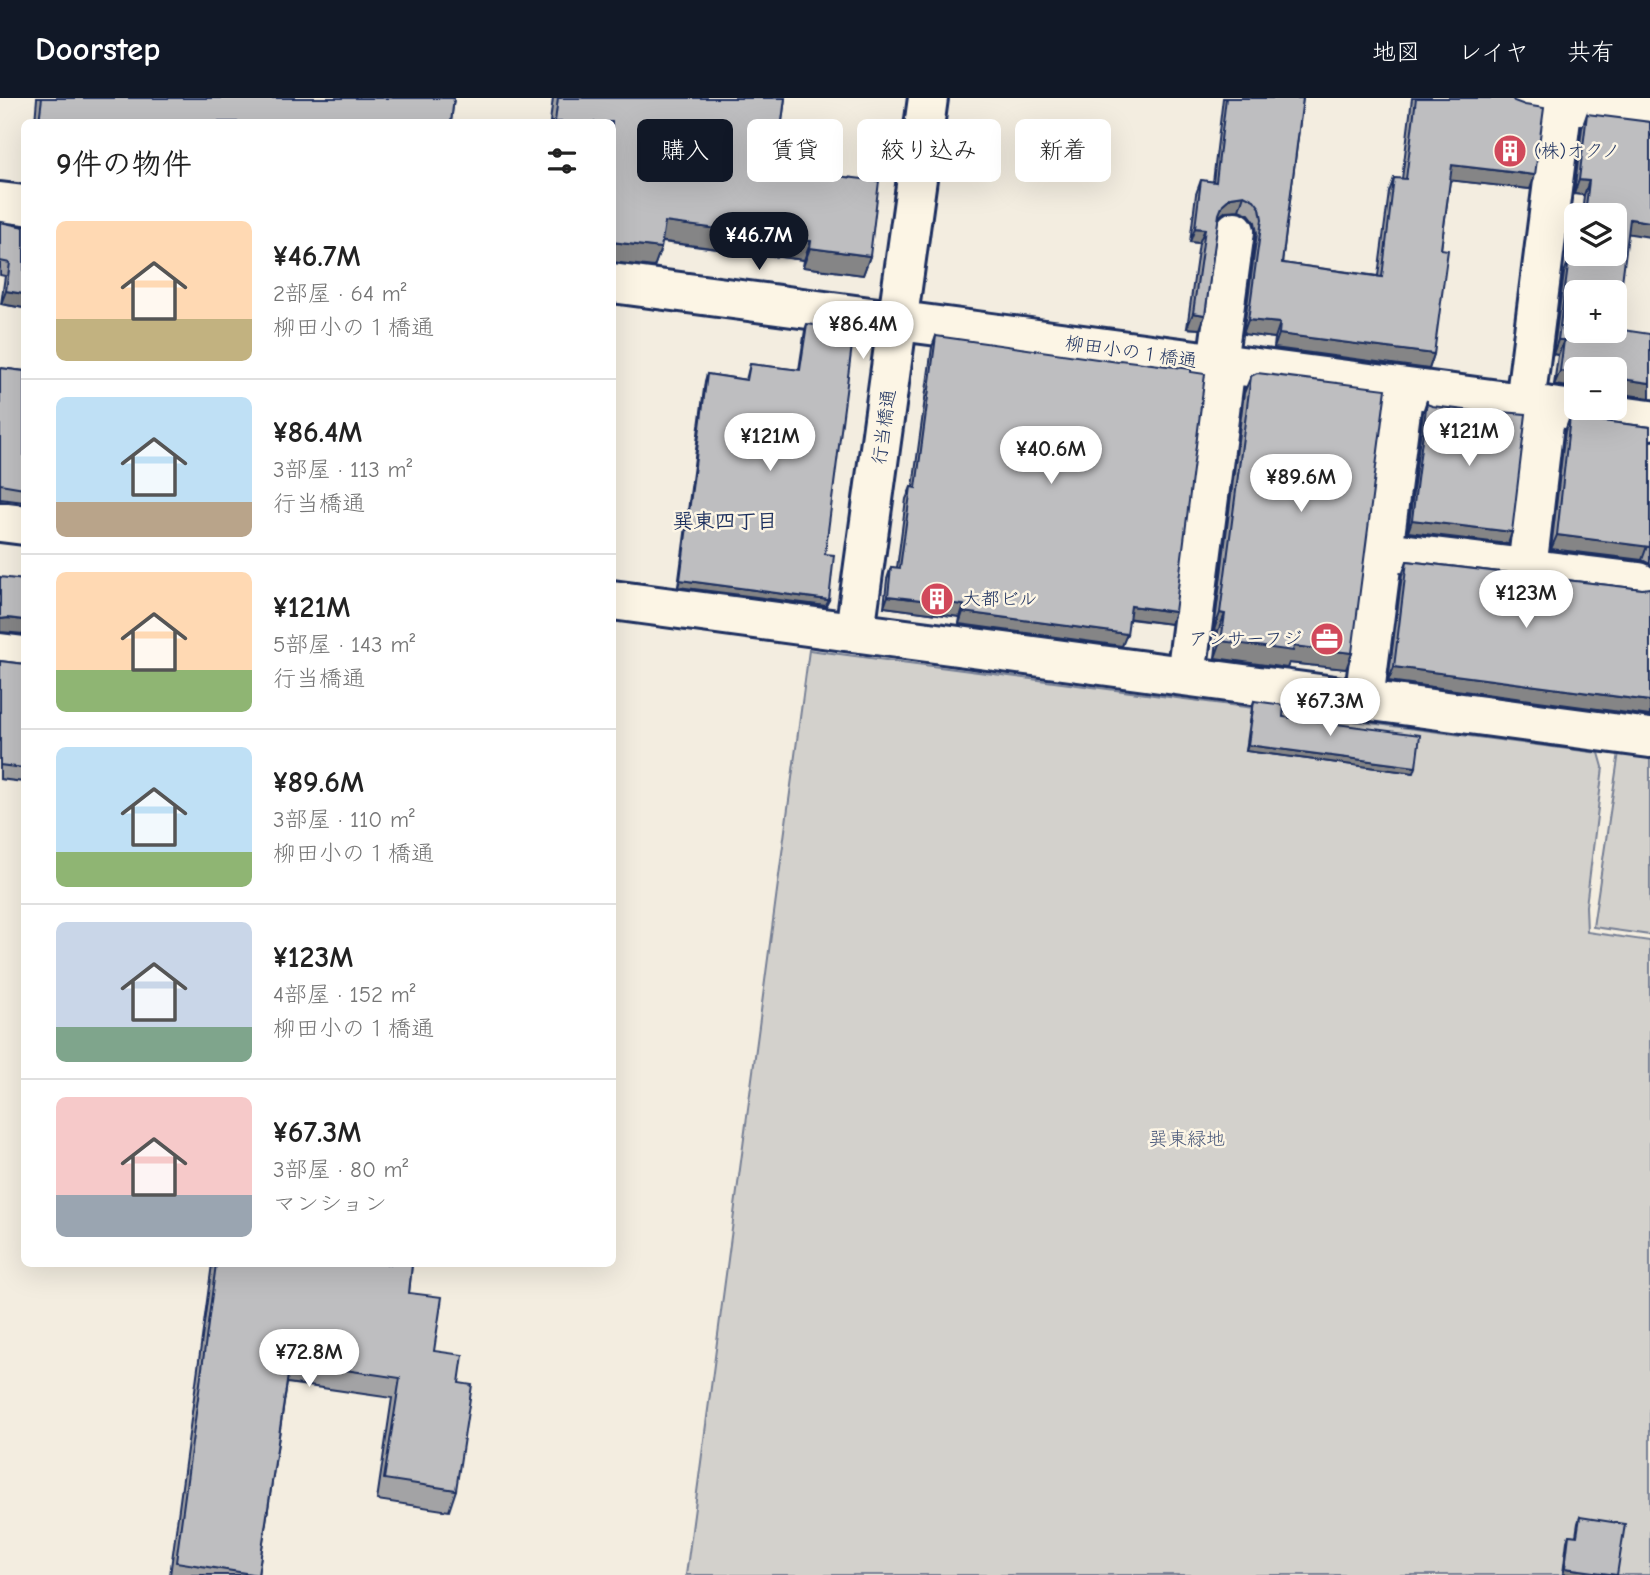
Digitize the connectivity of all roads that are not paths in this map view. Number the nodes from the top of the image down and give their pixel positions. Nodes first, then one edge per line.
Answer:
1 (928, 98) edge
2 (1523, 98) edge
3 (1563, 103) junction
4 (1650, 114) edge
5 (0, 202) edge
6 (21, 205) edge
7 (1235, 231) dead end
8 (616, 284) edge
9 (898, 321) junction
10 (1222, 364) junction
11 (1404, 388) junction
12 (1536, 405) junction
13 (1650, 420) edge
14 (0, 522) edge
15 (21, 525) edge
16 (1384, 551) junction
17 (1527, 569) junction
18 (1639, 582) dead end
19 (616, 601) edge
20 (855, 631) junction
21 (0, 653) edge
22 (21, 656) edge
23 (1186, 676) junction
24 (1364, 699) junction
25 (1650, 738) edge

1 - 9 street, 行当橋通
2 - 3 street
3 - 4 street
3 - 12 street
5 - 6 street
7 - 10 street
8 - 9 street, 柳田小の１橋通
9 - 10 street, 柳田小の１橋通
9 - 20 street, 行当橋通
10 - 11 street, 柳田小の１橋通
10 - 23 street
11 - 12 street, 柳田小の１橋通
11 - 16 street
12 - 13 street, 柳田小の１橋通
12 - 17 street
14 - 15 street
16 - 17 street
16 - 24 street
17 - 18 street
19 - 20 street
20 - 23 street
21 - 22 street
23 - 24 street
24 - 25 street

